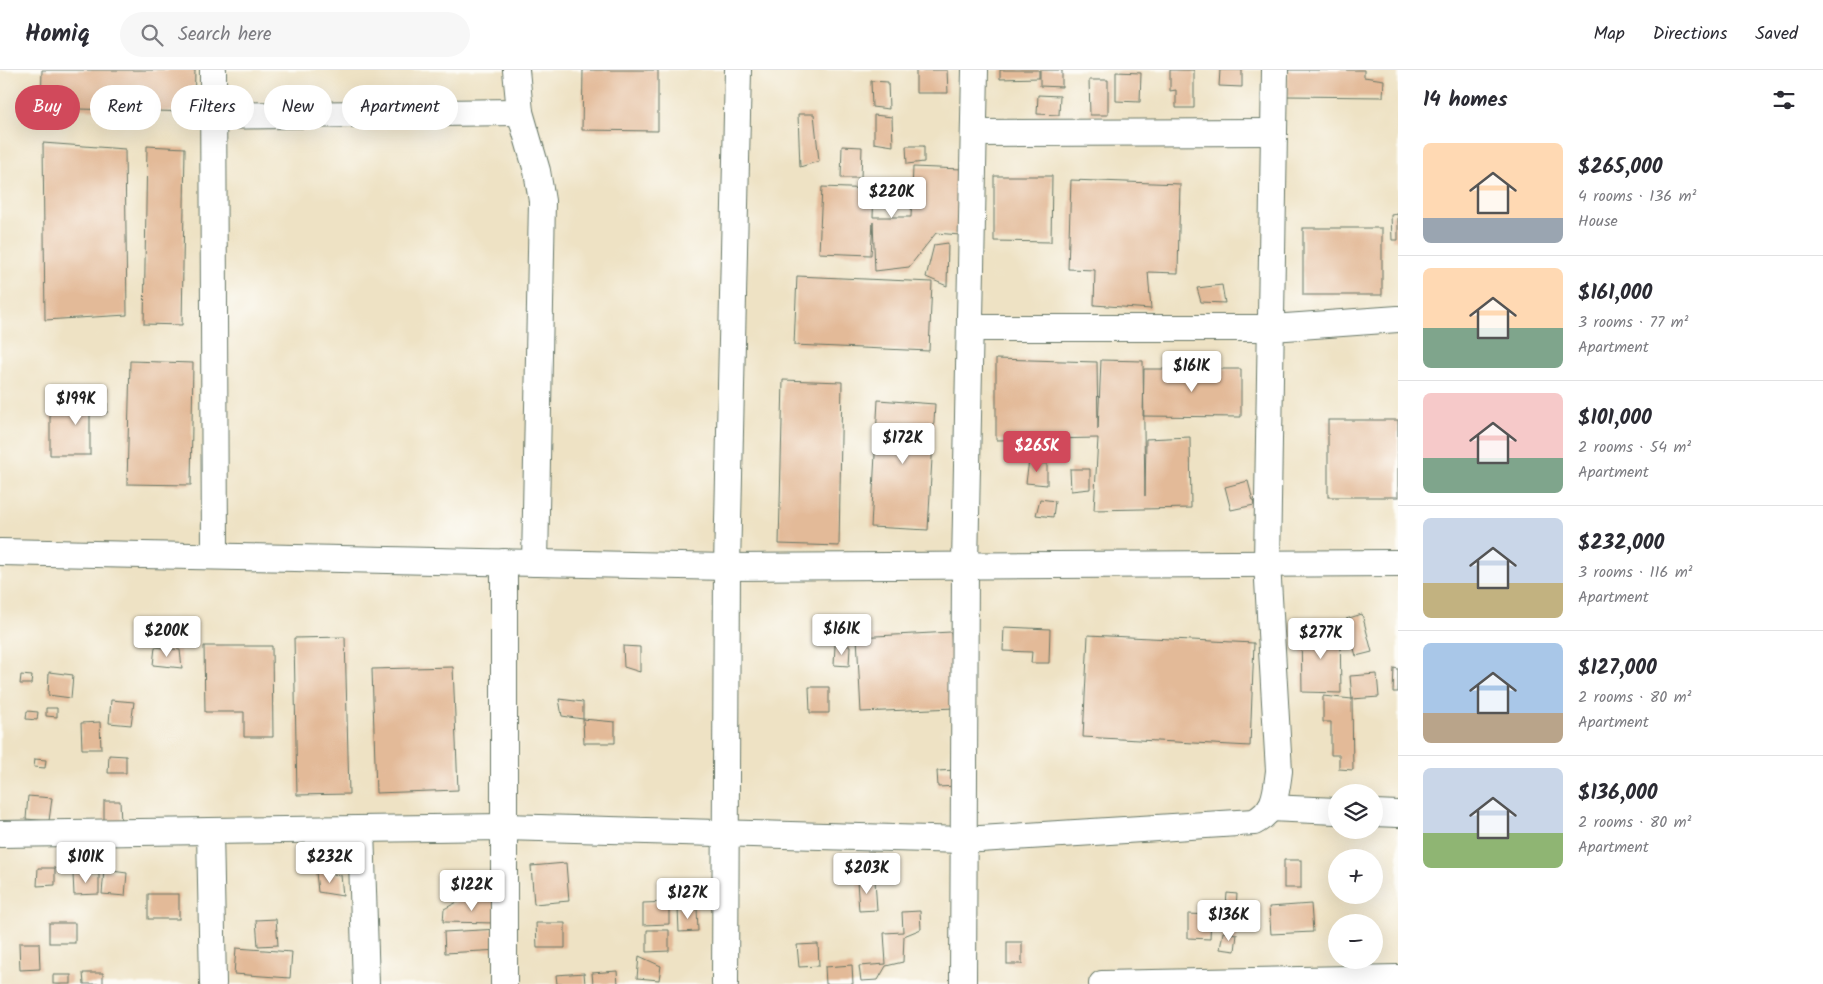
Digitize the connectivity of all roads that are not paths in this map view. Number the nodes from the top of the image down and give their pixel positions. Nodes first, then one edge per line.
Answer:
1 (213, 70) edge
2 (516, 70) edge
3 (738, 70) edge
4 (975, 70) edge
5 (1275, 70) edge
6 (213, 85) edge
7 (520, 112) junction
8 (254, 115) edge
9 (212, 130) edge
10 (1274, 132) junction
11 (974, 133) junction
12 (1398, 319) edge
13 (970, 328) junction
14 (1272, 328) junction
15 (0, 552) edge
16 (215, 556) junction
17 (504, 562) junction
18 (1398, 562) edge
19 (534, 563) junction
20 (1267, 563) junction
21 (965, 565) junction
22 (727, 567) junction
23 (1270, 808) junction
24 (1328, 811) edge
25 (1383, 813) edge
26 (1398, 814) edge
27 (504, 826) junction
28 (361, 829) junction
29 (210, 831) junction
30 (726, 833) junction
31 (0, 834) edge
32 (964, 840) junction
33 (1398, 978) edge
34 (213, 984) edge
35 (366, 984) edge
36 (504, 984) edge
37 (725, 984) edge
38 (963, 984) edge
39 (1102, 984) edge

1 - 6 street
2 - 7 street
3 - 22 street
4 - 11 street
5 - 10 street
7 - 8 street
7 - 19 street
9 - 16 street
10 - 11 street
10 - 14 street
11 - 13 street
12 - 14 street
13 - 14 street
13 - 21 street
14 - 20 street
15 - 16 street
16 - 17 street
17 - 19 street
17 - 27 street
18 - 20 street
19 - 22 street
20 - 21 street
20 - 23 street
21 - 22 street
21 - 32 street
22 - 30 street
23 - 24 street
23 - 32 street
25 - 26 street
27 - 28 street
27 - 30 street
27 - 36 street
28 - 29 street
28 - 35 street
29 - 31 street
29 - 34 street
30 - 32 street
30 - 37 street
32 - 38 street
33 - 39 street

